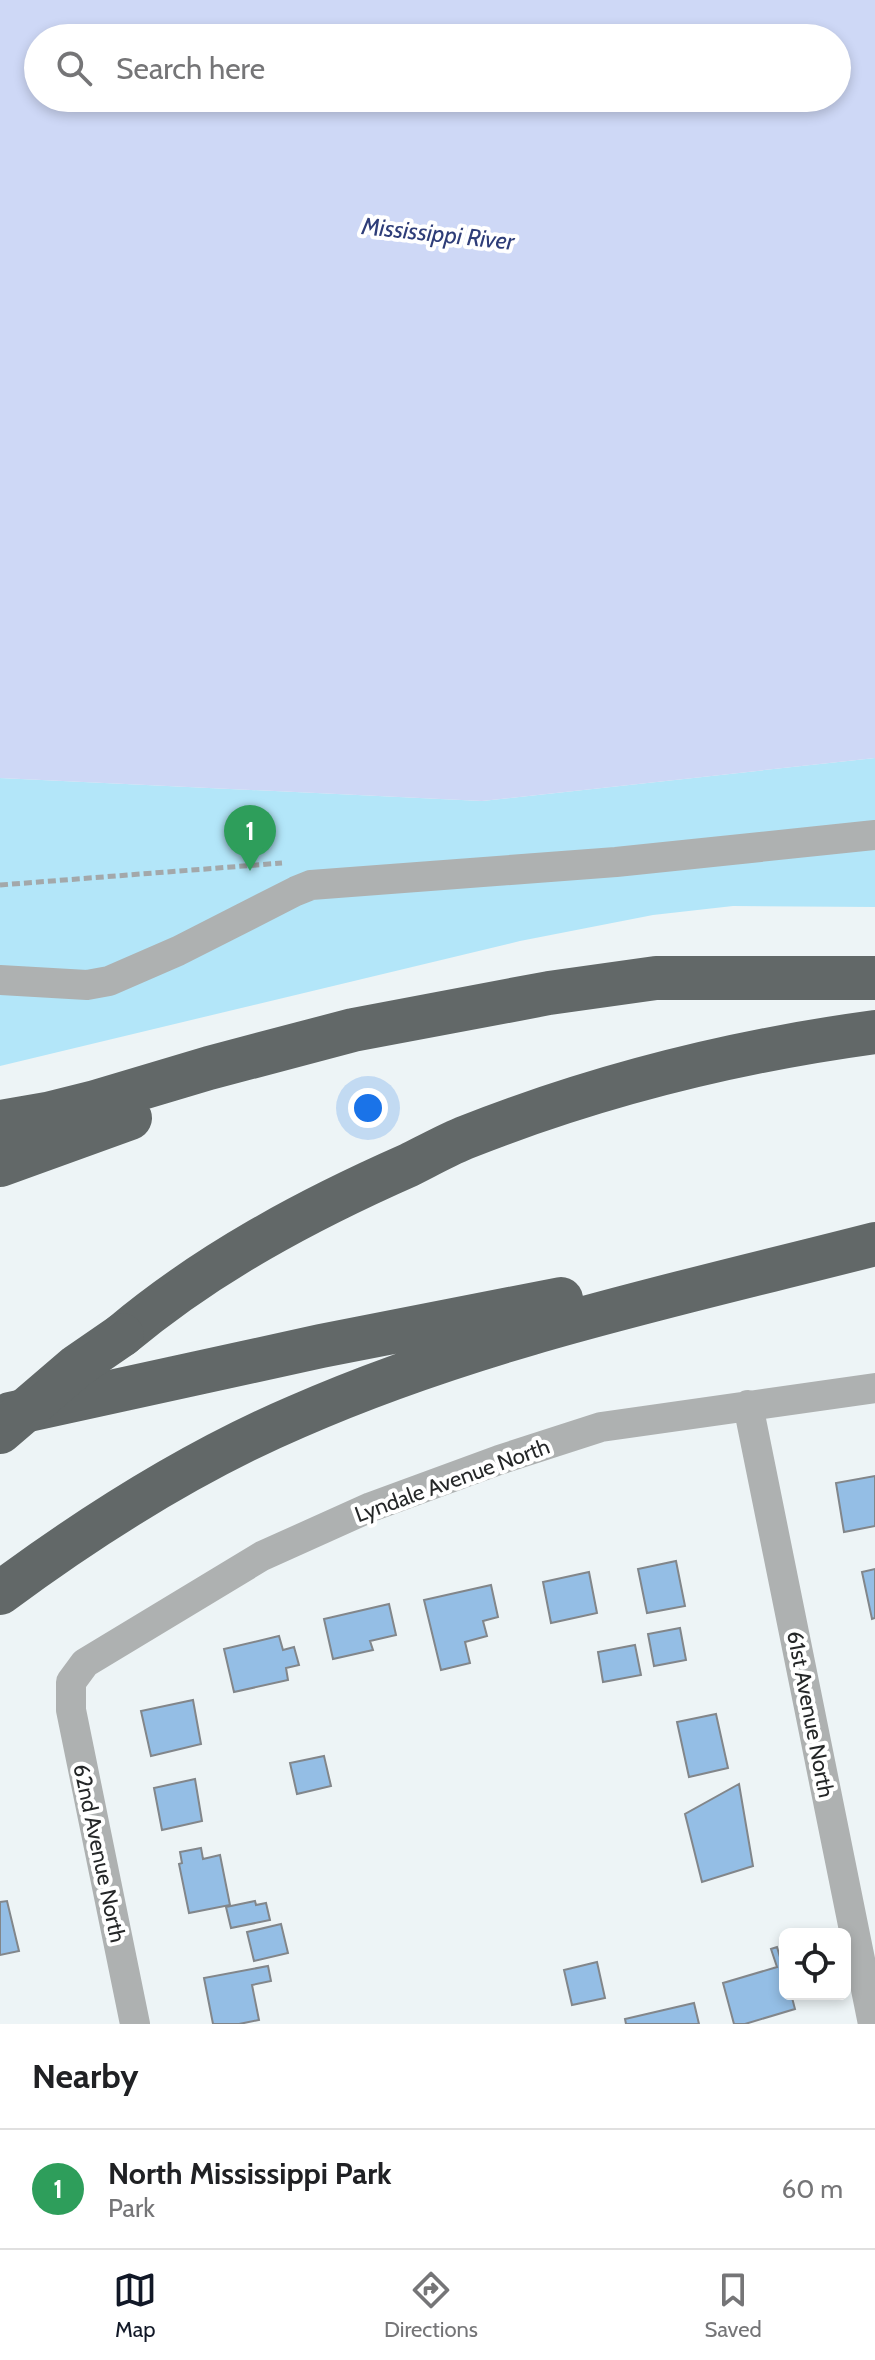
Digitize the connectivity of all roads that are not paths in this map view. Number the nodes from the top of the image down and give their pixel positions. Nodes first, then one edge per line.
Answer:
1 (875, 835) edge
2 (773, 978) junction
3 (875, 978) edge
4 (0, 980) edge
5 (875, 1032) edge
6 (0, 1122) edge
7 (0, 1165) edge
8 (875, 1238) edge
9 (875, 1244) edge
10 (875, 1388) edge
11 (748, 1405) junction
12 (0, 1417) edge
13 (0, 1432) edge
14 (0, 1593) edge
15 (71, 1682) joint
16 (135, 2024) edge
17 (873, 2024) edge

1 - 4 street
2 - 3 highway
2 - 6 highway
2 - 7 highway
5 - 13 highway, bridge
8 - 12 highway
9 - 14 highway
10 - 11 street, Lyndale Avenue North
11 - 15 street, Lyndale Avenue North
11 - 17 street, 61st Avenue North
15 - 16 street, 62nd Avenue North

